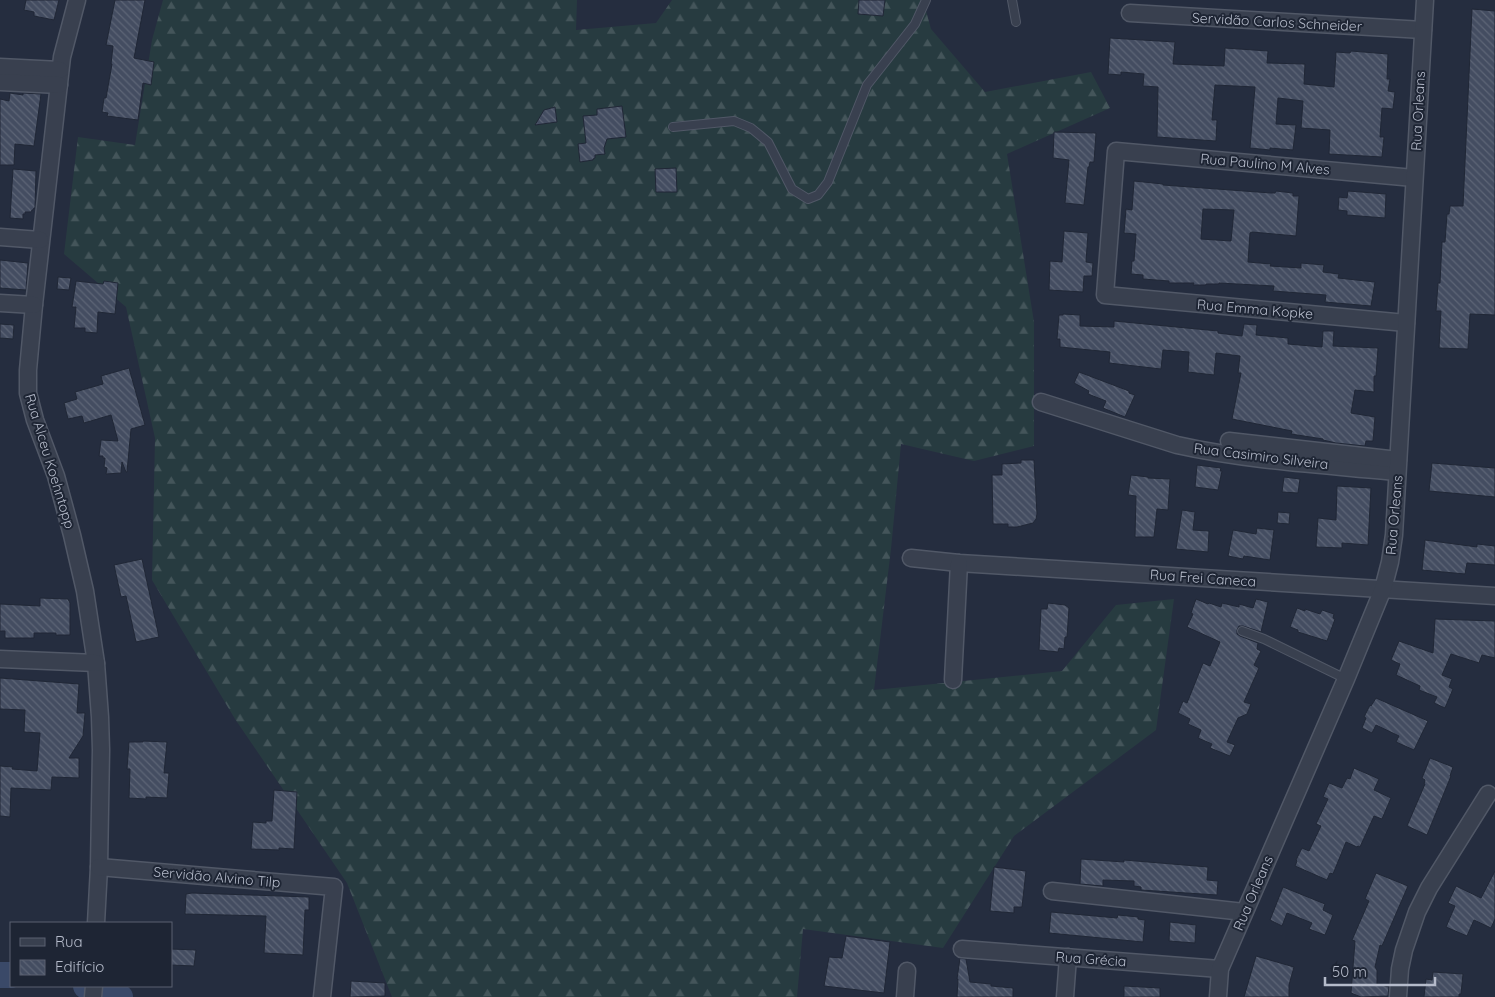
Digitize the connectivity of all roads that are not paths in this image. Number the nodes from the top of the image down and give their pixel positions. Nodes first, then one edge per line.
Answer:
1 (77, 0) edge
2 (926, 0) edge
3 (1012, 0) edge
4 (1425, 0) edge
5 (1130, 13) dead end
6 (1016, 22) dead end
7 (1423, 30) junction
8 (0, 67) edge
9 (60, 78) junction
10 (0, 82) edge
11 (673, 127) dead end
12 (1414, 178) junction
13 (0, 237) edge
14 (40, 240) junction
15 (1105, 295) joint
16 (0, 303) edge
17 (34, 306) junction
18 (1406, 323) junction
19 (1041, 402) dead end
20 (1229, 442) dead end
21 (1398, 466) junction
22 (911, 558) dead end
23 (959, 563) junction
24 (1383, 589) junction
25 (1495, 596) edge
26 (1242, 631) dead end
27 (0, 659) edge
28 (96, 663) junction
29 (1346, 679) junction
30 (953, 680) dead end
31 (1488, 794) dead end
32 (99, 867) junction
33 (1052, 891) dead end
34 (1244, 912) junction
35 (96, 922) edge
36 (962, 949) dead end
37 (1068, 957) junction
38 (1220, 968) junction
39 (907, 971) dead end
40 (322, 997) edge
41 (905, 997) edge
42 (1065, 997) edge
43 (1218, 997) edge
44 (1398, 997) edge

1 - 9 street, Rua Alceu Koehntopp
2 - 11 lane
3 - 6 lane
4 - 7 street, Rua Orleans
5 - 7 street, Servidão Carlos Schneider
7 - 12 street, Rua Orleans
8 - 9 street
9 - 10 street
9 - 14 street, Rua Alceu Koehntopp
12 - 15 street, Rua Paulino M Alves
12 - 18 street, Rua Orleans
13 - 14 street
14 - 17 street, Rua Alceu Koehntopp
15 - 18 street, Rua Emma Kopke
16 - 17 street
17 - 28 street, Rua Alceu Koehntopp
18 - 21 street, Rua Orleans
19 - 21 street, Rua Casimiro Silveira
20 - 21 street
21 - 24 street, Rua Orleans
22 - 23 street, Rua Frei Caneca
23 - 24 street, Rua Frei Caneca
23 - 30 street
24 - 25 street, Rua Frei Caneca
24 - 29 street, Rua Orleans
26 - 29 lane
27 - 28 street
28 - 32 street, Rua Alceu Koehntopp
29 - 34 street, Rua Orleans
31 - 44 street
32 - 35 street, Rua Alceu Koehntopp
32 - 40 street, Servidão Alvino Tilp
33 - 34 street
34 - 38 street, Rua Orleans
36 - 37 street, Rua Grécia
37 - 38 street, Rua Grécia
37 - 42 street
38 - 43 street, Rua Orleans
39 - 41 street

